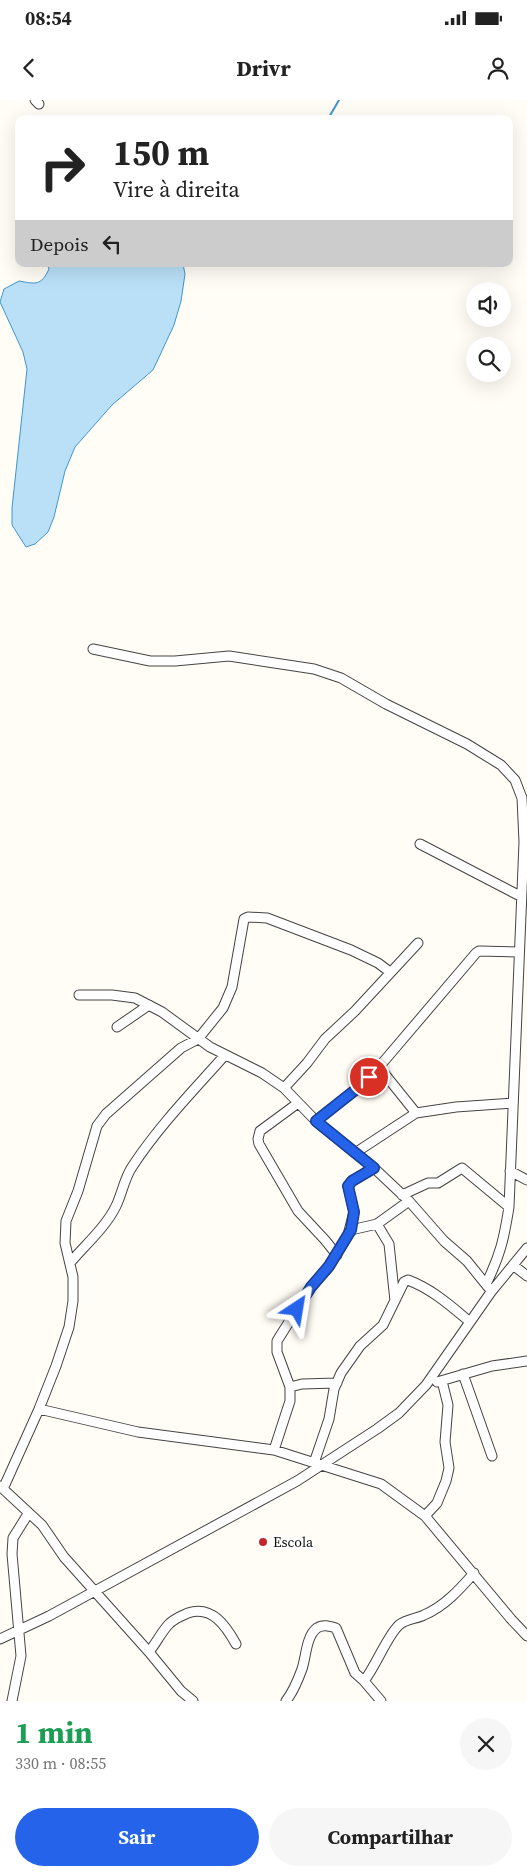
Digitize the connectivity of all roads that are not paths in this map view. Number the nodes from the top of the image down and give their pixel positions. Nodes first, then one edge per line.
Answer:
1 (94, 649) dead end
2 (420, 844) dead end
3 (520, 896) junction
4 (418, 943) dead end
5 (518, 952) junction
6 (390, 972) junction
7 (79, 995) dead end
8 (149, 1005) junction
9 (117, 1027) dead end
10 (198, 1039) junction
11 (225, 1055) junction
12 (379, 1067) junction
13 (284, 1088) junction
14 (298, 1103) junction
15 (512, 1103) junction
16 (416, 1113) junction
17 (316, 1121) junction
18 (355, 1153) junction
19 (374, 1168) junction
20 (510, 1171) junction
21 (527, 1180) edge
22 (406, 1198) junction
23 (509, 1208) junction
24 (377, 1224) junction
25 (351, 1230) junction
26 (527, 1248) edge
27 (337, 1255) junction
28 (70, 1263) junction
29 (513, 1265) junction
30 (527, 1276) edge
31 (488, 1288) junction
32 (395, 1301) junction
33 (470, 1322) junction
34 (527, 1361) edge
35 (463, 1374) junction
36 (442, 1381) junction
37 (336, 1383) junction
38 (426, 1385) junction
39 (290, 1387) junction
40 (39, 1409) junction
41 (274, 1450) junction
42 (492, 1456) dead end
43 (318, 1464) junction
44 (1, 1488) edge
45 (28, 1514) junction
46 (425, 1516) junction
47 (474, 1573) junction
48 (95, 1590) junction
49 (19, 1630) junction
50 (527, 1636) edge
51 (0, 1639) edge
52 (236, 1644) dead end
53 (150, 1652) junction
54 (364, 1681) junction
55 (12, 1701) edge
56 (193, 1701) edge
57 (286, 1701) edge
58 (381, 1701) edge

1 - 3 street
2 - 3 street
3 - 5 street
4 - 6 street
5 - 12 street
5 - 15 street
6 - 10 street
6 - 13 street
7 - 8 street
8 - 9 street
8 - 10 street
10 - 11 street
10 - 28 street
11 - 13 street
11 - 28 street
12 - 16 street
12 - 17 street
13 - 14 street
14 - 17 street
14 - 27 street
15 - 16 street
15 - 20 street
16 - 18 street
17 - 18 street
18 - 19 street
19 - 22 street
19 - 25 street
20 - 21 street
20 - 23 street
22 - 23 street
22 - 24 street
22 - 31 street
23 - 31 street
24 - 25 street
24 - 32 street
25 - 27 street
26 - 29 street
27 - 39 street
28 - 40 street
29 - 30 street
29 - 31 street
31 - 33 street
32 - 33 street
32 - 37 street
33 - 38 street
34 - 35 street
35 - 36 street
35 - 42 street
36 - 38 street
36 - 46 street
37 - 39 street
37 - 43 street
38 - 43 street
39 - 41 street
40 - 41 street
40 - 44 street
41 - 43 street
43 - 46 street
43 - 48 street
44 - 45 street
45 - 48 street
45 - 49 street
46 - 47 street
47 - 50 street
47 - 54 street
48 - 49 street
48 - 53 street
49 - 51 street
49 - 55 street
52 - 53 street
53 - 56 street
54 - 57 street
54 - 58 street

